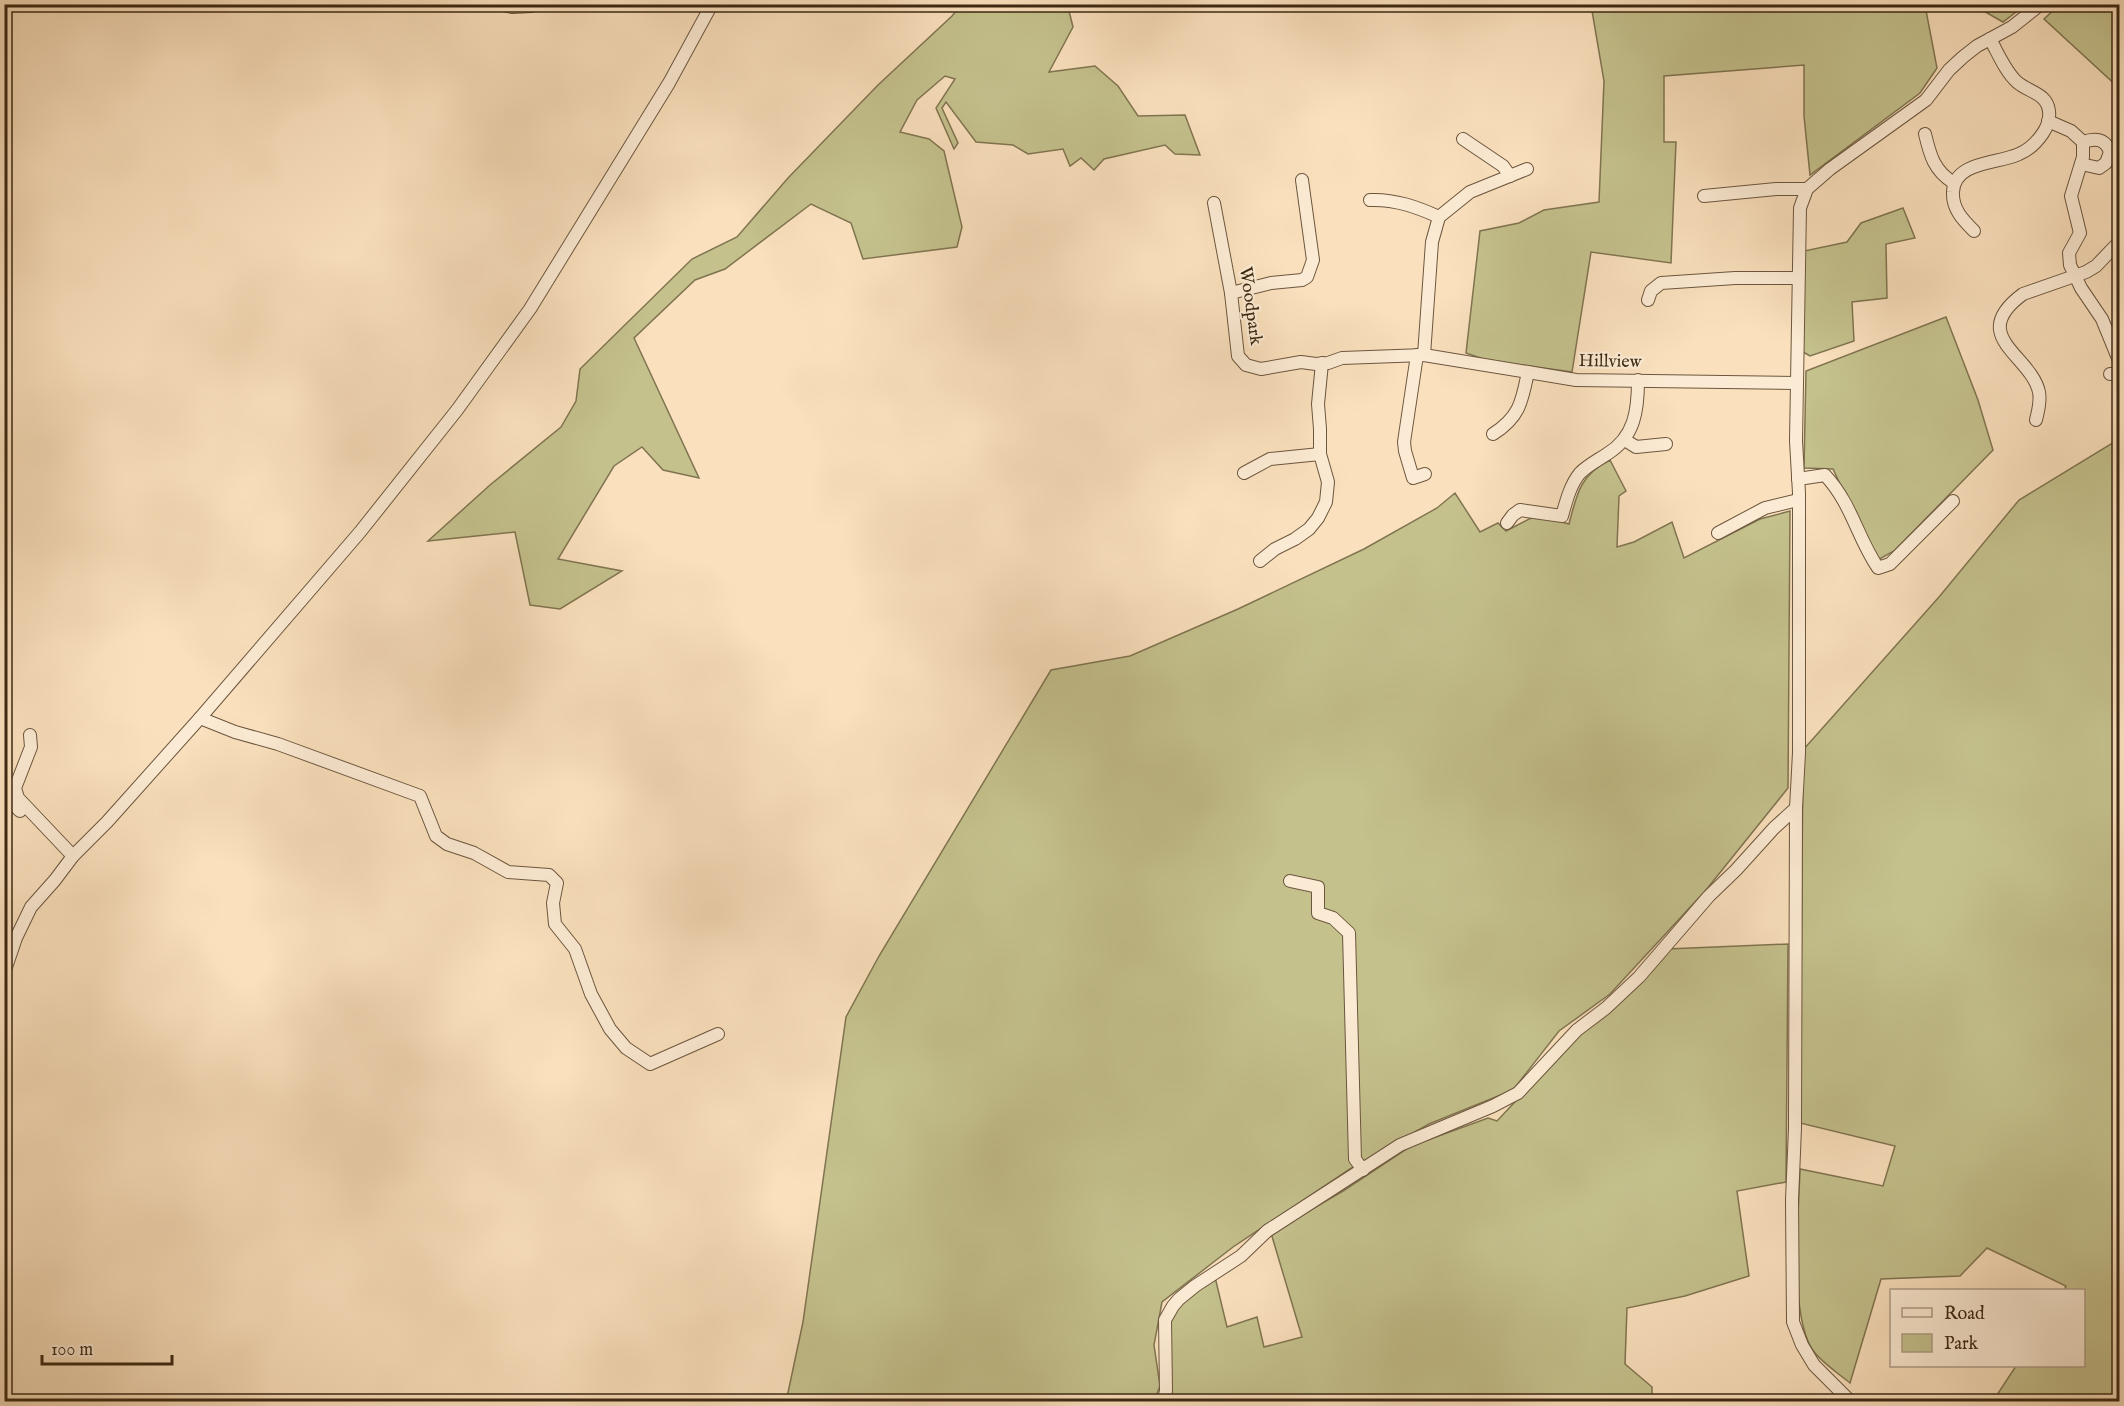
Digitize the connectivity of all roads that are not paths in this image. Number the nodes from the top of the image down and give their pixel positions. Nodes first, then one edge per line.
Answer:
1 (501, 4) edge
2 (533, 4) edge
3 (712, 4) edge
4 (2041, 4) edge
5 (1990, 39) junction
6 (2048, 121) junction
7 (1926, 134) dead end
8 (1463, 139) dead end
9 (2083, 142) junction
10 (2081, 164) junction
11 (1527, 169) dead end
12 (1509, 176) junction
13 (1302, 180) dead end
14 (1954, 183) junction
15 (1807, 189) junction
16 (1704, 196) dead end
17 (1370, 200) dead end
18 (1214, 203) dead end
19 (1439, 217) junction
20 (1974, 231) dead end
21 (2120, 241) edge
22 (2075, 277) junction
23 (1798, 278) junction
24 (1231, 293) junction
25 (1648, 300) dead end
26 (1420, 355) junction
27 (1363, 357) joint
28 (1322, 363) junction
29 (2120, 363) edge
30 (1528, 372) junction
31 (1638, 380) junction
32 (1797, 382) junction
33 (2036, 420) dead end
34 (1491, 434) dead end
35 (1625, 440) junction
36 (1666, 444) dead end
37 (1320, 454) junction
38 (1242, 474) dead end
39 (1425, 474) dead end
40 (1798, 478) junction
41 (1798, 500) junction
42 (1953, 501) dead end
43 (1507, 523) dead end
44 (1718, 533) dead end
45 (1260, 561) dead end
46 (200, 718) junction
47 (30, 735) dead end
48 (4, 795) edge
49 (1796, 808) junction
50 (71, 859) junction
51 (1290, 881) dead end
52 (4, 974) edge
53 (718, 1034) dead end
54 (1363, 1170) junction
55 (1163, 1401) edge
56 (1851, 1401) edge

1 - 2 street
3 - 46 street
4 - 5 street
5 - 6 street
5 - 15 street
6 - 9 street
6 - 14 street
7 - 14 street
8 - 12 street
9 - 10 street
9 - 10 street
10 - 22 street
11 - 12 street
12 - 19 street
13 - 24 street
14 - 20 street
15 - 16 street
15 - 23 street
17 - 19 street
18 - 24 street, Woodpark
19 - 26 street
21 - 22 street
22 - 29 street
22 - 33 street
23 - 25 street
23 - 32 street
24 - 28 street, Woodpark
26 - 27 street, Hillview
26 - 30 street, Hillview
26 - 39 street
27 - 28 street, Woodpark
28 - 37 street
30 - 31 street, Hillview
30 - 34 street
31 - 32 street, Hillview
31 - 35 street
32 - 40 street
35 - 36 street
35 - 43 street
37 - 38 street
37 - 45 street
40 - 41 street
40 - 42 street
41 - 44 street
41 - 49 street
46 - 50 street
46 - 53 street
47 - 50 street
48 - 50 street
49 - 54 street
49 - 56 street
50 - 52 street
51 - 54 street
54 - 55 street

